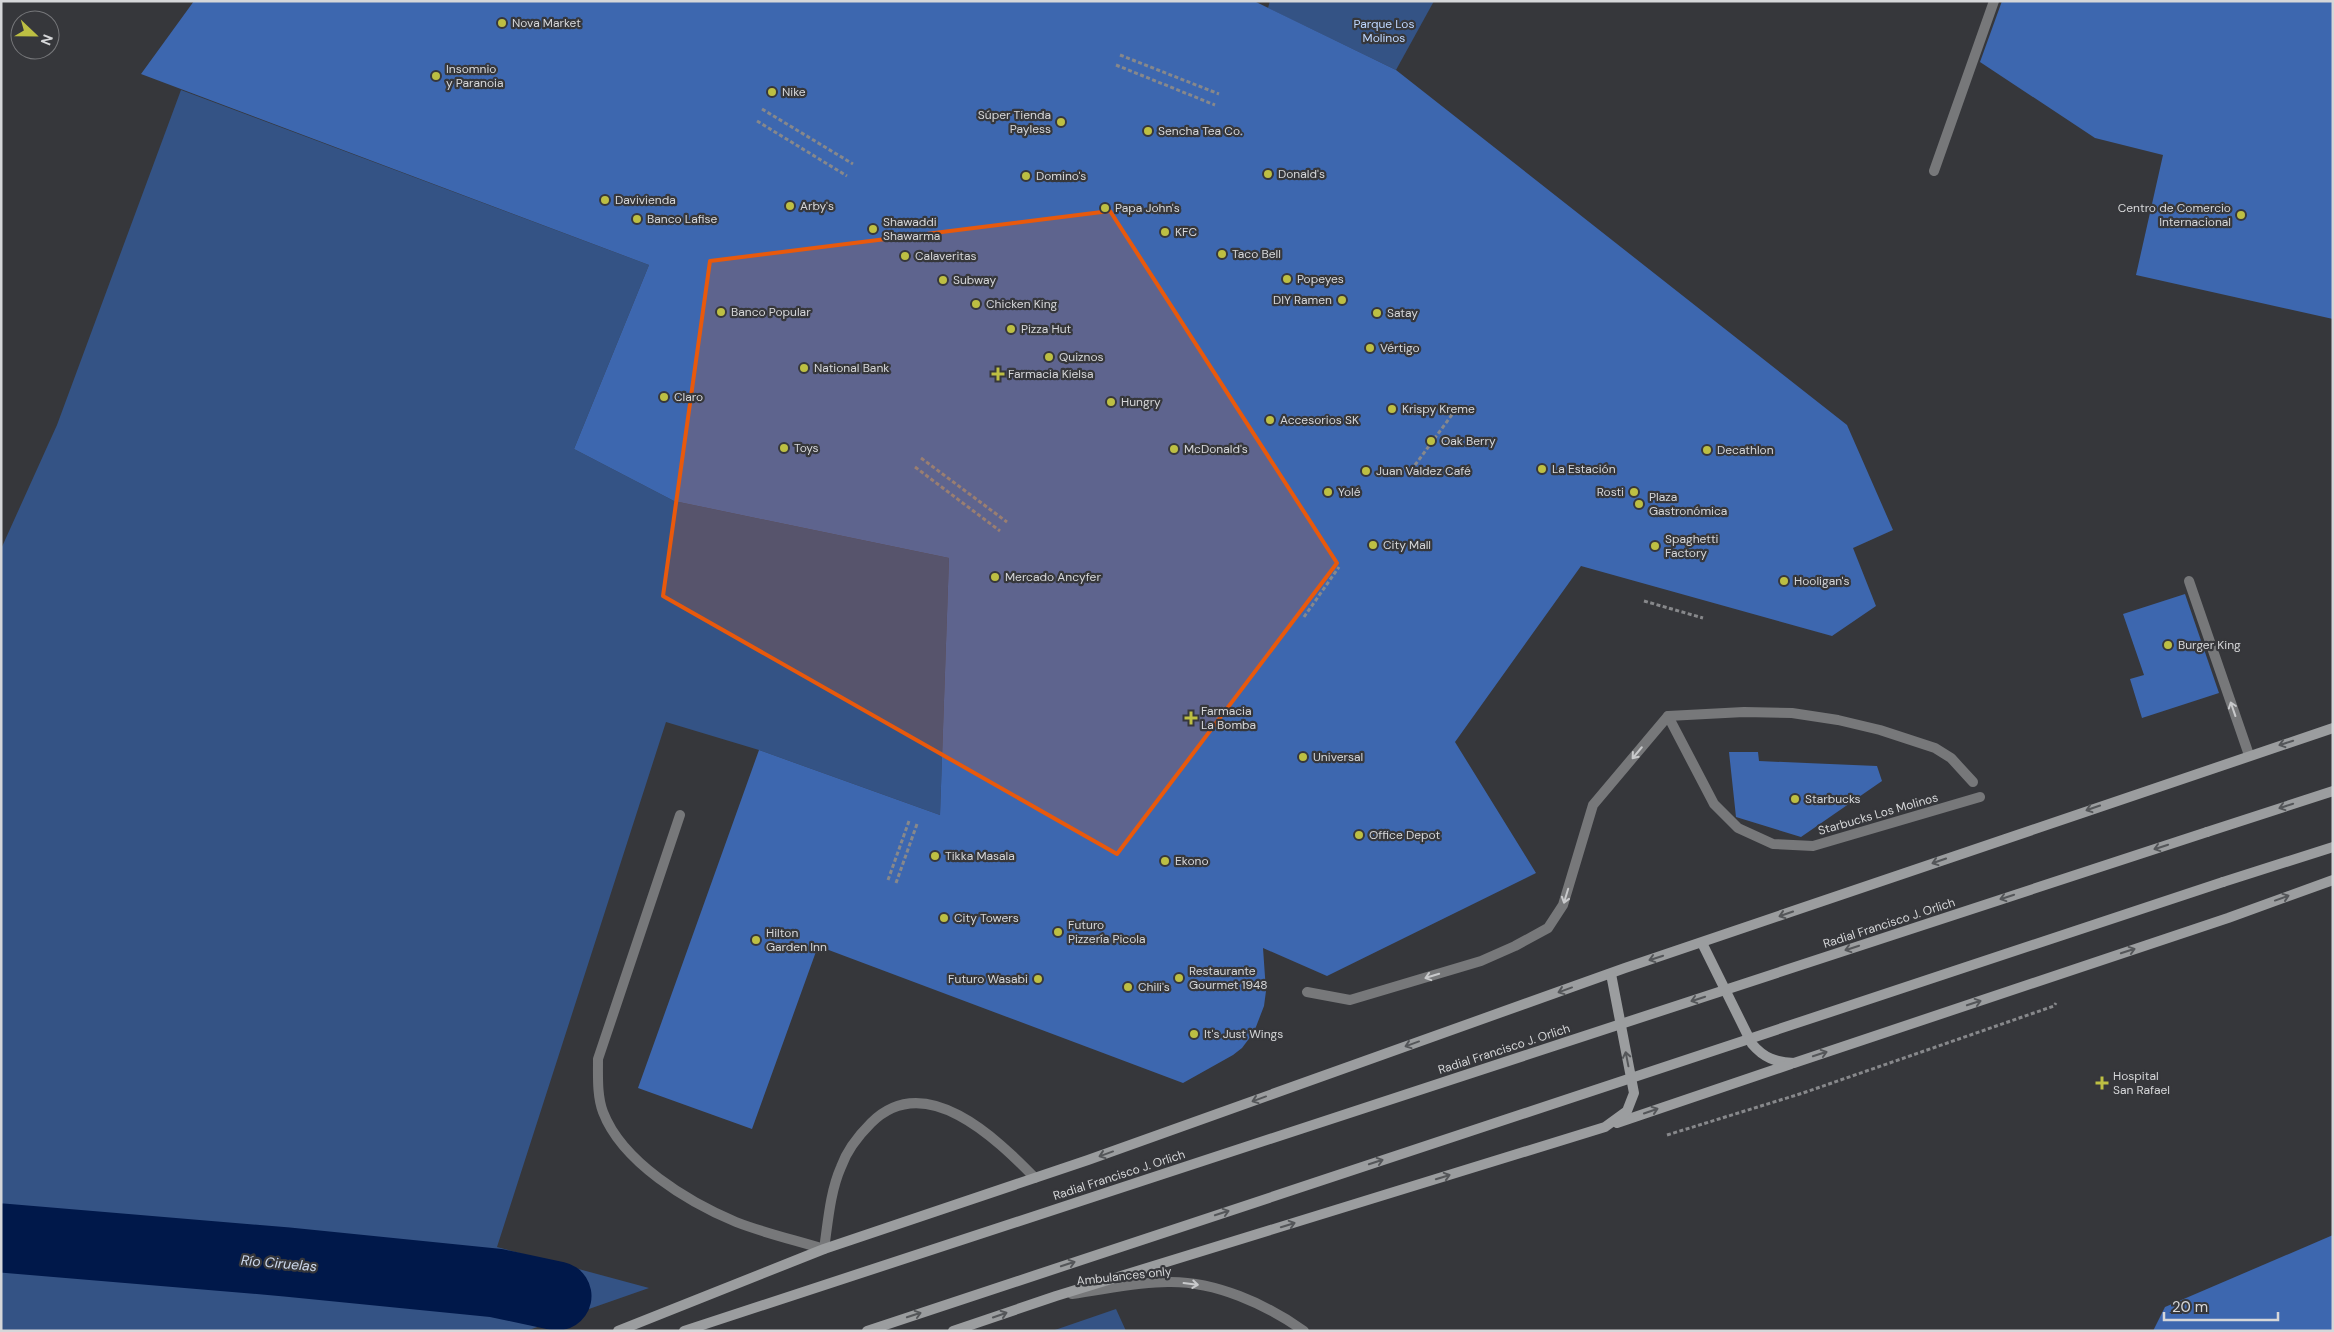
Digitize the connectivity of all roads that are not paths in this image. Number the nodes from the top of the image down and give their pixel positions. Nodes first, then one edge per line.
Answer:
1 (1994, 1) edge
2 (1934, 171) dead end
3 (2189, 581) dead end
4 (1668, 716) junction
5 (2333, 728) edge
6 (2249, 755) junction
7 (1973, 782) dead end
8 (2333, 791) edge
9 (1980, 797) dead end
10 (680, 815) dead end
11 (2333, 847) edge
12 (2333, 880) edge
13 (1702, 943) junction
14 (1611, 974) junction
15 (1307, 992) dead end
16 (1794, 1063) junction
17 (1604, 1127) junction
18 (1035, 1178) junction
19 (824, 1249) junction
20 (1056, 1296) junction
21 (618, 1331) edge
22 (684, 1331) edge
23 (867, 1331) edge
24 (953, 1331) edge
25 (1304, 1331) edge

1 - 2 lane
6 -> 3 lane
4 - 7 lane
4 - 9 lane, Starbucks Los Molinos
4 -> 15 lane
5 -> 6 main road
6 -> 13 main road
8 -> 22 main road, Radial Francisco J. Orlich, bridge
10 - 19 lane
23 -> 11 main road, bridge
16 -> 12 main road
13 -> 14 main road
13 - 16 main road
17 -> 14 main road
14 -> 18 main road
17 -> 16 main road
20 -> 17 main road
18 - 19 main road
18 - 19 lane
19 - 21 main road
24 -> 20 main road
20 -> 25 lane, Ambulances only

